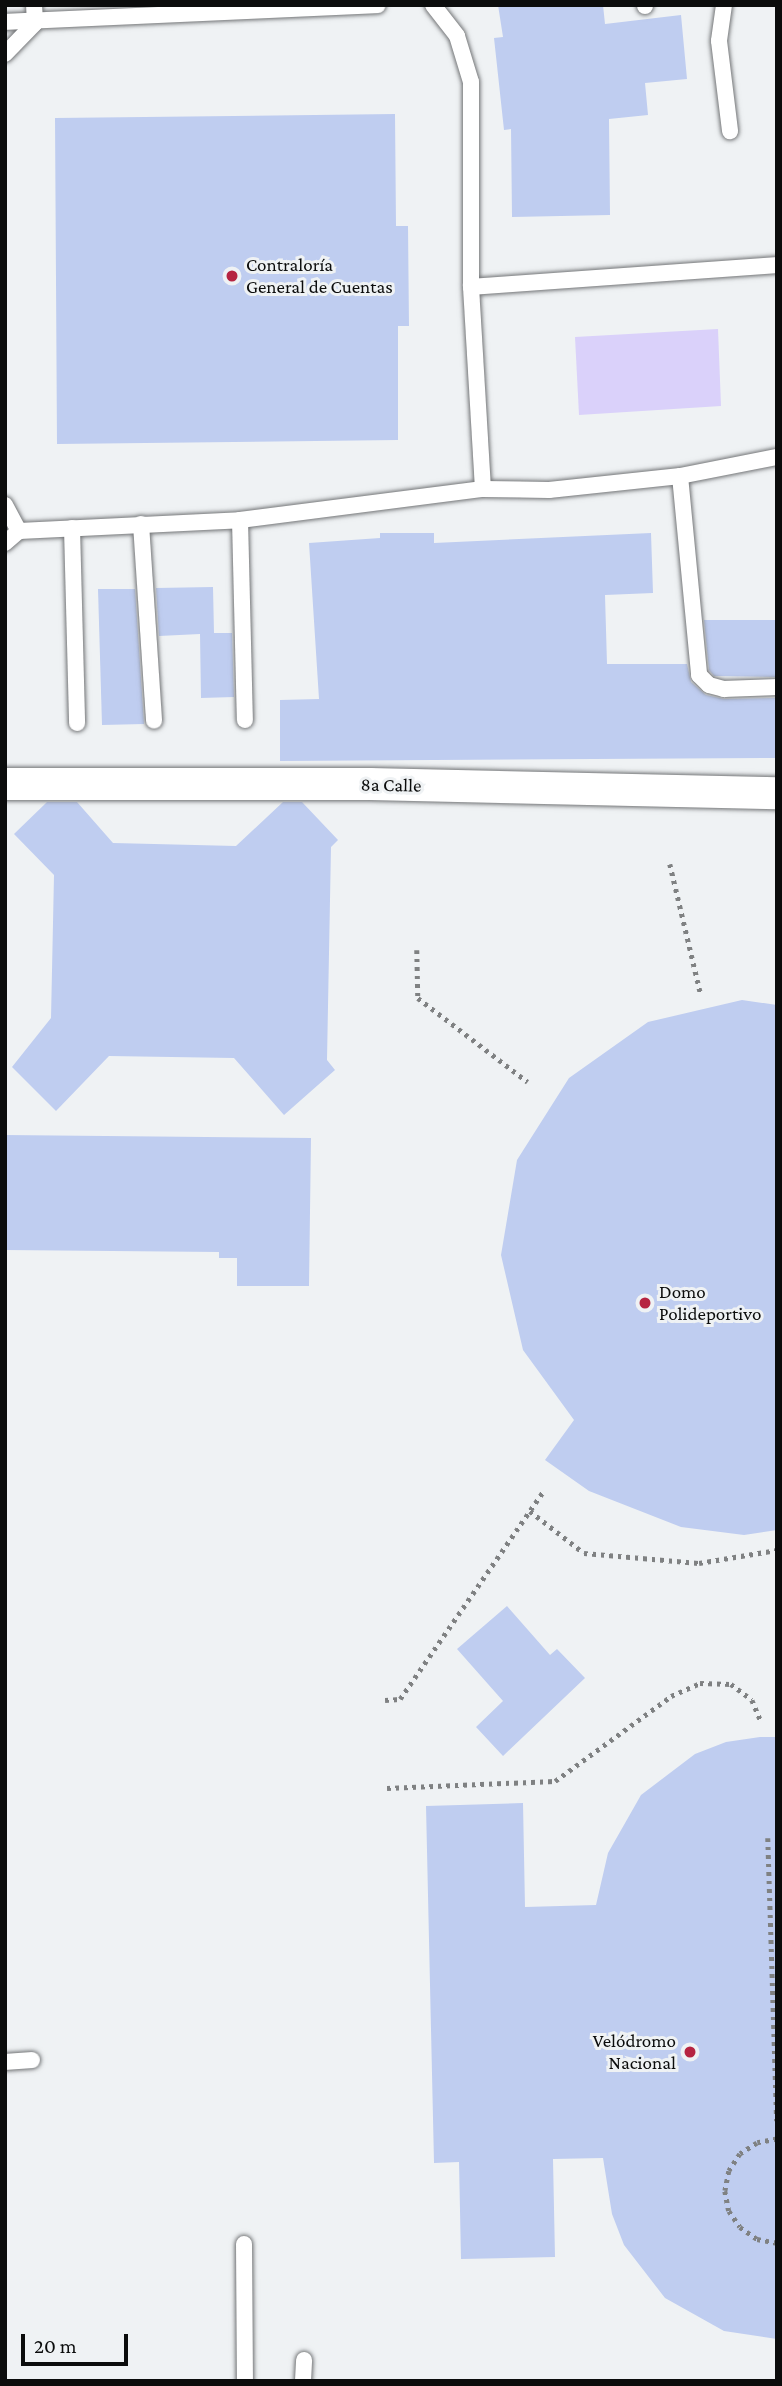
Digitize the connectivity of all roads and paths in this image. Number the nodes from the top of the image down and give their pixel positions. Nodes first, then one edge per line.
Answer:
1 (34, 5) edge
2 (378, 5) edge
3 (433, 5) edge
4 (724, 5) edge
5 (185, 11) edge
6 (5, 22) edge
7 (35, 23) junction
8 (5, 54) edge
9 (730, 131) dead end
10 (777, 265) edge
11 (471, 287) junction
12 (777, 457) edge
13 (680, 476) junction
14 (483, 489) junction
15 (5, 505) edge
16 (240, 520) junction
17 (141, 524) junction
18 (72, 528) junction
19 (19, 531) junction
20 (5, 543) edge
21 (777, 687) edge
22 (245, 720) dead end
23 (154, 721) dead end
24 (77, 723) dead end
25 (5, 784) edge
26 (777, 793) edge
27 (670, 864) dead end
28 (417, 950) dead end
29 (701, 995) dead end
30 (528, 1082) dead end
31 (543, 1492) dead end
32 (530, 1511) junction
33 (777, 1550) edge
34 (385, 1700) dead end
35 (761, 1720) dead end
36 (387, 1788) dead end
37 (768, 1838) dead end
38 (32, 2060) dead end
39 (5, 2062) edge
40 (777, 2121) edge
41 (777, 2139) edge
42 (777, 2243) edge
43 (244, 2244) dead end
44 (304, 2360) dead end
45 (245, 2381) edge
46 (303, 2381) edge

1 - 7 lane
2 - 5 lane
3 - 11 lane
4 - 9 lane
5 - 7 lane
6 - 7 lane
7 - 8 lane
10 - 11 lane
11 - 14 lane
12 - 13 lane
13 - 14 lane
13 - 21 lane
14 - 16 lane
15 - 19 lane
16 - 17 lane
16 - 22 lane
17 - 18 lane
17 - 23 lane
18 - 19 lane
18 - 24 lane
19 - 20 lane
25 - 26 street, 8a Calle
27 - 29 path
28 - 30 path
31 - 32 path
32 - 33 path
32 - 34 path
35 - 36 path
37 - 40 path
38 - 39 lane
41 - 42 path
43 - 45 lane
44 - 46 lane

